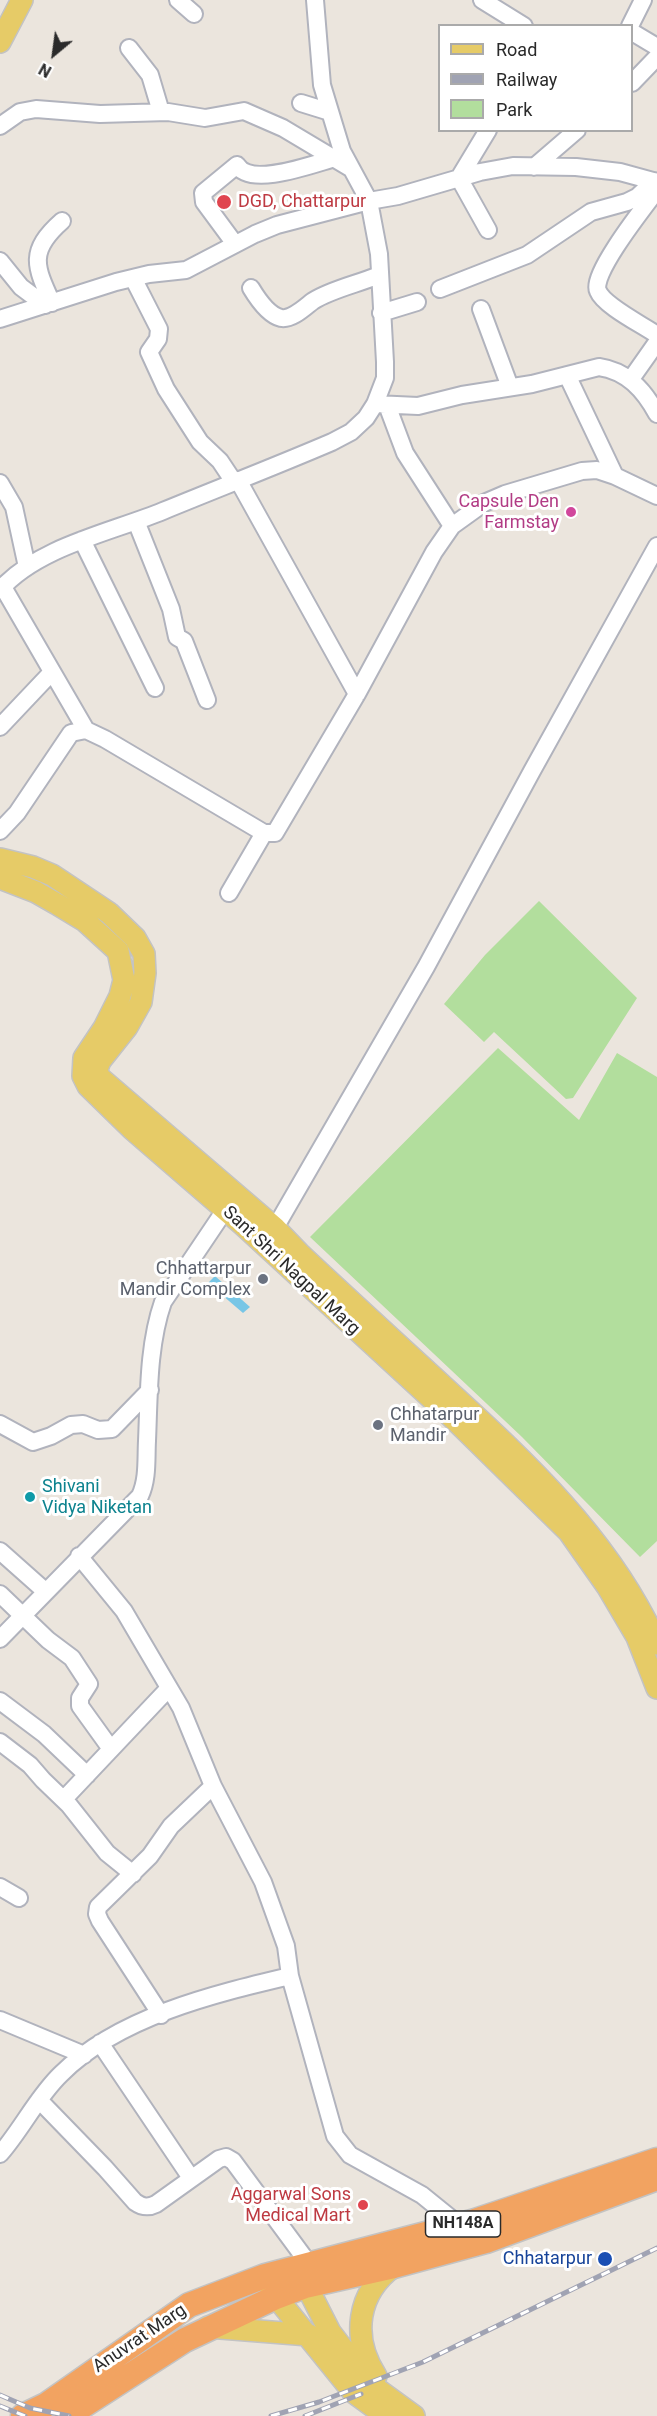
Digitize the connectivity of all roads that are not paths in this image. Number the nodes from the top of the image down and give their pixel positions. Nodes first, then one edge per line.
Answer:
1 (5, 0) edge
2 (22, 0) edge
3 (178, 0) edge
4 (315, 0) edge
5 (482, 0) edge
6 (643, 0) edge
7 (0, 10) edge
8 (194, 14) dead end
9 (521, 24) edge
10 (631, 24) edge
11 (633, 33) edge
12 (0, 42) edge
13 (657, 47) edge
14 (129, 48) dead end
15 (657, 57) edge
16 (633, 82) edge
17 (300, 103) dead end
18 (161, 112) junction
19 (330, 112) junction
20 (0, 126) edge
21 (488, 132) edge
22 (575, 132) edge
23 (335, 158) junction
24 (534, 166) junction
25 (353, 170) junction
26 (459, 178) junction
27 (656, 184) edge
28 (369, 201) junction
29 (62, 221) dead end
30 (488, 230) dead end
31 (235, 244) junction
32 (0, 261) edge
33 (379, 275) junction
34 (132, 278) junction
35 (251, 288) dead end
36 (440, 289) dead end
37 (417, 302) dead end
38 (48, 304) junction
39 (481, 309) dead end
40 (381, 314) junction
41 (0, 319) edge
42 (657, 335) edge
43 (657, 342) edge
44 (567, 375) junction
45 (631, 379) junction
46 (510, 387) junction
47 (381, 405) junction
48 (657, 414) edge
49 (615, 476) junction
50 (236, 481) junction
51 (0, 483) edge
52 (657, 496) edge
53 (136, 521) junction
54 (452, 526) junction
55 (82, 540) junction
56 (657, 546) edge
57 (27, 567) junction
58 (2, 588) edge
59 (52, 672) junction
60 (155, 688) dead end
61 (357, 694) junction
62 (207, 700) dead end
63 (0, 727) edge
64 (86, 730) junction
65 (0, 831) edge
66 (264, 833) junction
67 (0, 859) edge
68 (0, 878) edge
69 (229, 893) dead end
70 (230, 1203) junction
71 (275, 1228) junction
72 (150, 1390) junction
73 (462, 1415) junction
74 (0, 1424) edge
75 (0, 1551) edge
76 (79, 1556) junction
77 (45, 1592) junction
78 (0, 1594) edge
79 (24, 1615) junction
80 (0, 1639) edge
81 (657, 1644) edge
82 (169, 1688) junction
83 (657, 1688) edge
84 (0, 1701) edge
85 (0, 1742) edge
86 (111, 1749) junction
87 (87, 1775) junction
88 (213, 1786) junction
89 (64, 1799) junction
90 (133, 1874) junction
91 (0, 1887) edge
92 (19, 1898) dead end
93 (290, 1976) junction
94 (161, 2015) junction
95 (0, 2020) edge
96 (100, 2043) junction
97 (84, 2055) junction
98 (39, 2100) junction
99 (0, 2154) edge
100 (657, 2160) edge
101 (191, 2178) junction
102 (657, 2178) edge
103 (459, 2225) junction
104 (394, 2266) junction
105 (304, 2272) junction
106 (270, 2286) junction
107 (207, 2327) junction
108 (309, 2335) junction
109 (387, 2406) edge
110 (23, 2416) edge
111 (67, 2416) edge
112 (414, 2416) edge

1 - 7 main road
2 - 12 main road
3 - 8 street
4 - 19 street
5 - 9 street
6 - 10 street
11 - 13 street
14 - 18 street
15 - 16 street
17 - 19 street
18 - 20 street
18 - 23 street
19 - 25 street
21 - 26 street
22 - 24 street
23 - 25 street
23 - 31 street
24 - 26 street
24 - 27 street
25 - 28 street
26 - 28 street
26 - 30 street
27 - 36 street
27 - 42 street
28 - 31 street
28 - 33 street
29 - 38 street
31 - 34 street
32 - 38 street
33 - 35 street
33 - 40 street
34 - 38 street
34 - 50 street
37 - 40 street
38 - 41 street
39 - 46 street
40 - 47 street
43 - 45 street
44 - 45 street
44 - 46 street
44 - 49 street
45 - 48 street
46 - 47 street
47 - 50 street
47 - 54 street
49 - 52 street
49 - 54 street
50 - 53 street
50 - 61 street
51 - 57 street
53 - 55 street
53 - 62 street
54 - 61 street
55 - 57 street
55 - 60 street
56 - 71 street
57 - 58 street
58 - 59 street
59 - 63 street
59 - 64 street
61 - 66 street
64 - 65 street
64 - 66 street
66 - 69 street
67 - 70 main road, Sant Shri Nagpal Marg
68 - 70 main road, Sant Shri Nagpal Marg
70 - 71 main road, Sant Shri Nagpal Marg
70 - 72 street
70 - 73 main road, Sant Shri Nagpal Marg
71 - 73 main road, Sant Shri Nagpal Marg
72 - 74 street
72 - 76 street
73 - 81 main road, Sant Shri Nagpal Marg
73 - 83 main road, Sant Shri Nagpal Marg
75 - 77 street
76 - 77 street
76 - 82 street
77 - 79 street
78 - 79 street
79 - 80 street
79 - 86 street
82 - 86 street
82 - 88 street
84 - 87 street
85 - 89 street
86 - 87 street
87 - 89 street
88 - 90 street
88 - 93 street
89 - 90 street
90 - 94 street
91 - 92 street
93 - 94 street
93 - 103 street
94 - 96 street
95 - 97 street
96 - 97 street
96 - 101 street
97 - 98 street
98 - 99 street
98 - 101 street
100 - 103 highway, NH148A
101 - 105 street
102 - 104 highway, NH148A
103 - 105 highway, NH148A
104 - 105 highway, NH148A
104 - 109 main road
105 - 106 highway, Anuvrat Marg / NH148A
105 - 109 main road
106 - 107 highway, Anuvrat Marg / NH148A
106 - 108 main road
106 - 110 highway, Anuvrat Marg / NH148A
107 - 108 main road
107 - 111 highway, Anuvrat Marg / NH148A
108 - 109 main road
109 - 112 main road

